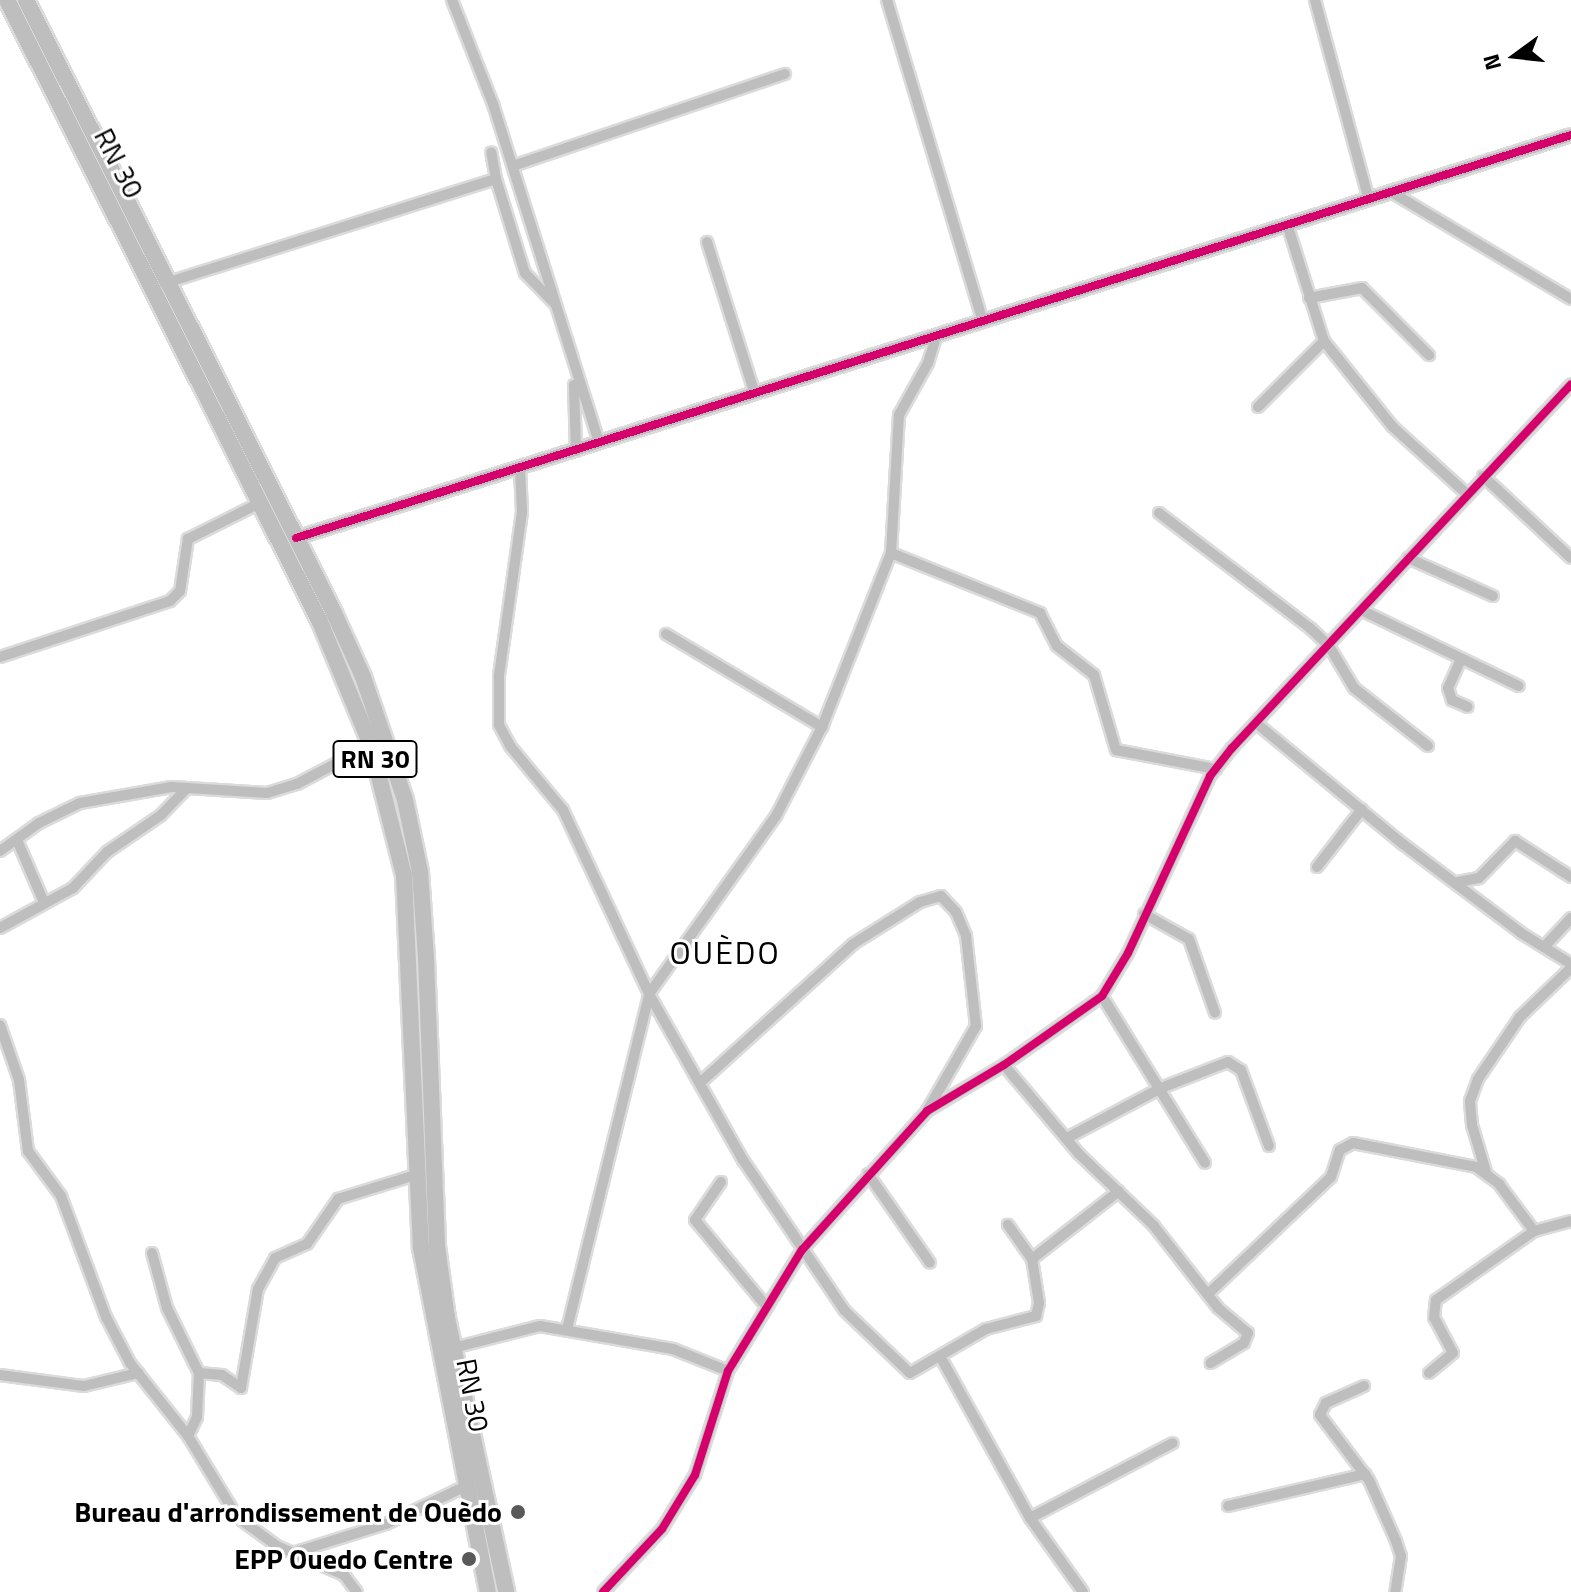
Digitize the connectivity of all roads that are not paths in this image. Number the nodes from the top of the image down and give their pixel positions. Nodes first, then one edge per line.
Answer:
1 (7, 0) edge
2 (26, 0) edge
3 (452, 0) edge
4 (887, 0) edge
5 (1315, 0) edge
6 (785, 74) dead end
7 (1571, 135) edge
8 (491, 152) dead end
9 (513, 166) junction
10 (496, 179) junction
11 (1393, 193) junction
12 (1369, 200) junction
13 (1288, 227) junction
14 (707, 242) dead end
15 (169, 282) junction
16 (1309, 298) junction
17 (1571, 299) edge
18 (555, 305) junction
19 (983, 322) junction
20 (936, 337) junction
21 (1324, 341) junction
22 (1429, 355) dead end
23 (572, 367) junction
24 (1571, 385) edge
25 (755, 394) junction
26 (1258, 407) dead end
27 (599, 443) junction
28 (576, 451) junction
29 (520, 469) junction
30 (1483, 476) junction
31 (1468, 495) junction
32 (258, 504) junction
33 (1159, 513) dead end
34 (296, 538) junction
35 (891, 553) junction
36 (1408, 558) junction
37 (1571, 558) edge
38 (1493, 596) dead end
39 (1361, 610) junction
40 (666, 634) dead end
41 (1329, 646) junction
42 (0, 657) edge
43 (1461, 659) junction
44 (1519, 686) dead end
45 (1468, 707) dead end
46 (1256, 723) junction
47 (822, 727) junction
48 (371, 745) junction
49 (1428, 746) dead end
50 (1216, 769) junction
51 (187, 788) junction
52 (1362, 809) junction
53 (17, 840) junction
54 (0, 851) edge
55 (1317, 867) dead end
56 (1571, 877) edge
57 (1458, 882) junction
58 (43, 900) junction
59 (1144, 914) junction
60 (1571, 918) edge
61 (0, 928) edge
62 (1544, 947) junction
63 (1571, 966) edge
64 (649, 994) junction
65 (1102, 996) junction
66 (1215, 1013) dead end
67 (0, 1025) edge
68 (1004, 1065) junction
69 (701, 1082) junction
70 (1161, 1088) junction
71 (927, 1111) junction
72 (1067, 1138) junction
73 (1269, 1146) dead end
74 (1205, 1163) dead end
75 (1486, 1172) junction
76 (868, 1174) junction
77 (415, 1175) junction
78 (721, 1182) dead end
79 (1119, 1191) junction
80 (1571, 1221) edge
81 (1008, 1225) dead end
82 (1534, 1231) junction
83 (802, 1250) junction
84 (152, 1253) dead end
85 (1032, 1259) junction
86 (930, 1263) dead end
87 (1208, 1294) junction
88 (766, 1306) junction
89 (567, 1329) junction
90 (453, 1348) junction
91 (941, 1358) junction
92 (1211, 1363) dead end
93 (728, 1371) junction
94 (138, 1373) junction
95 (199, 1373) junction
96 (1429, 1373) dead end
97 (0, 1375) edge
98 (1364, 1386) dead end
99 (188, 1436) junction
100 (1173, 1443) dead end
101 (1365, 1474) junction
102 (464, 1487) junction
103 (1228, 1506) dead end
104 (1030, 1518) junction
105 (296, 1552) junction
106 (357, 1592) edge
107 (488, 1592) edge
108 (506, 1592) edge
109 (603, 1592) edge
110 (1083, 1592) edge
111 (1395, 1592) edge

1 - 32 main road, RN 30 / RN 30
2 - 15 main road, RN 30
3 - 9 street
4 - 19 street
5 - 12 street
6 - 9 street
7 - 11 street
8 - 10 street
9 - 18 street
10 - 15 street
10 - 18 street
11 - 12 street
11 - 17 street
12 - 13 street
13 - 16 street
13 - 19 street
14 - 25 street
15 - 34 main road, RN 30
16 - 21 street
16 - 22 street
18 - 23 street
19 - 20 street
20 - 25 street
20 - 35 street
21 - 26 street
21 - 31 street
23 - 27 street
23 - 28 street
24 - 30 street
25 - 27 street
27 - 28 street
28 - 29 street
29 - 34 street
29 - 64 street
30 - 31 street
30 - 37 street
31 - 36 street
32 - 42 street
32 - 48 main road, RN 30 / RN 30
33 - 41 street
34 - 90 main road, RN 30
35 - 47 street
35 - 50 street
36 - 38 street
36 - 39 street
39 - 41 street
39 - 43 street
40 - 47 street
41 - 46 street
41 - 49 street
43 - 44 street
43 - 45 street
46 - 50 street
46 - 52 street
47 - 64 street
48 - 51 street
48 - 77 main road, RN 30 / RN 30
50 - 59 street
51 - 53 street
51 - 58 street
52 - 55 street
52 - 57 street
53 - 54 street
53 - 58 street
56 - 57 street
57 - 62 street
58 - 61 street
59 - 65 street
59 - 66 street
60 - 62 street
62 - 63 street
63 - 75 street
64 - 69 street
64 - 89 street
65 - 68 street
65 - 70 street
67 - 94 street
68 - 71 street
68 - 72 street
69 - 71 street
69 - 83 street
70 - 72 street
70 - 73 street
70 - 74 street
71 - 76 street
72 - 79 street
75 - 82 street
75 - 87 street
76 - 83 street
76 - 86 street
77 - 95 street
77 - 102 main road, RN 30 / RN 30
78 - 88 street
79 - 85 street
79 - 87 street
80 - 82 street
81 - 85 street
82 - 96 street
83 - 88 street
83 - 91 street
84 - 95 street
85 - 91 street
87 - 92 street
88 - 93 street
89 - 90 street
89 - 93 street
90 - 108 main road, RN 30
91 - 104 street
93 - 109 street
94 - 97 street
94 - 99 street
95 - 99 street
98 - 101 street
99 - 105 street
100 - 104 street
101 - 103 street
101 - 111 street
102 - 105 street
102 - 107 main road, RN 30 / RN 30
104 - 110 street
105 - 106 street

